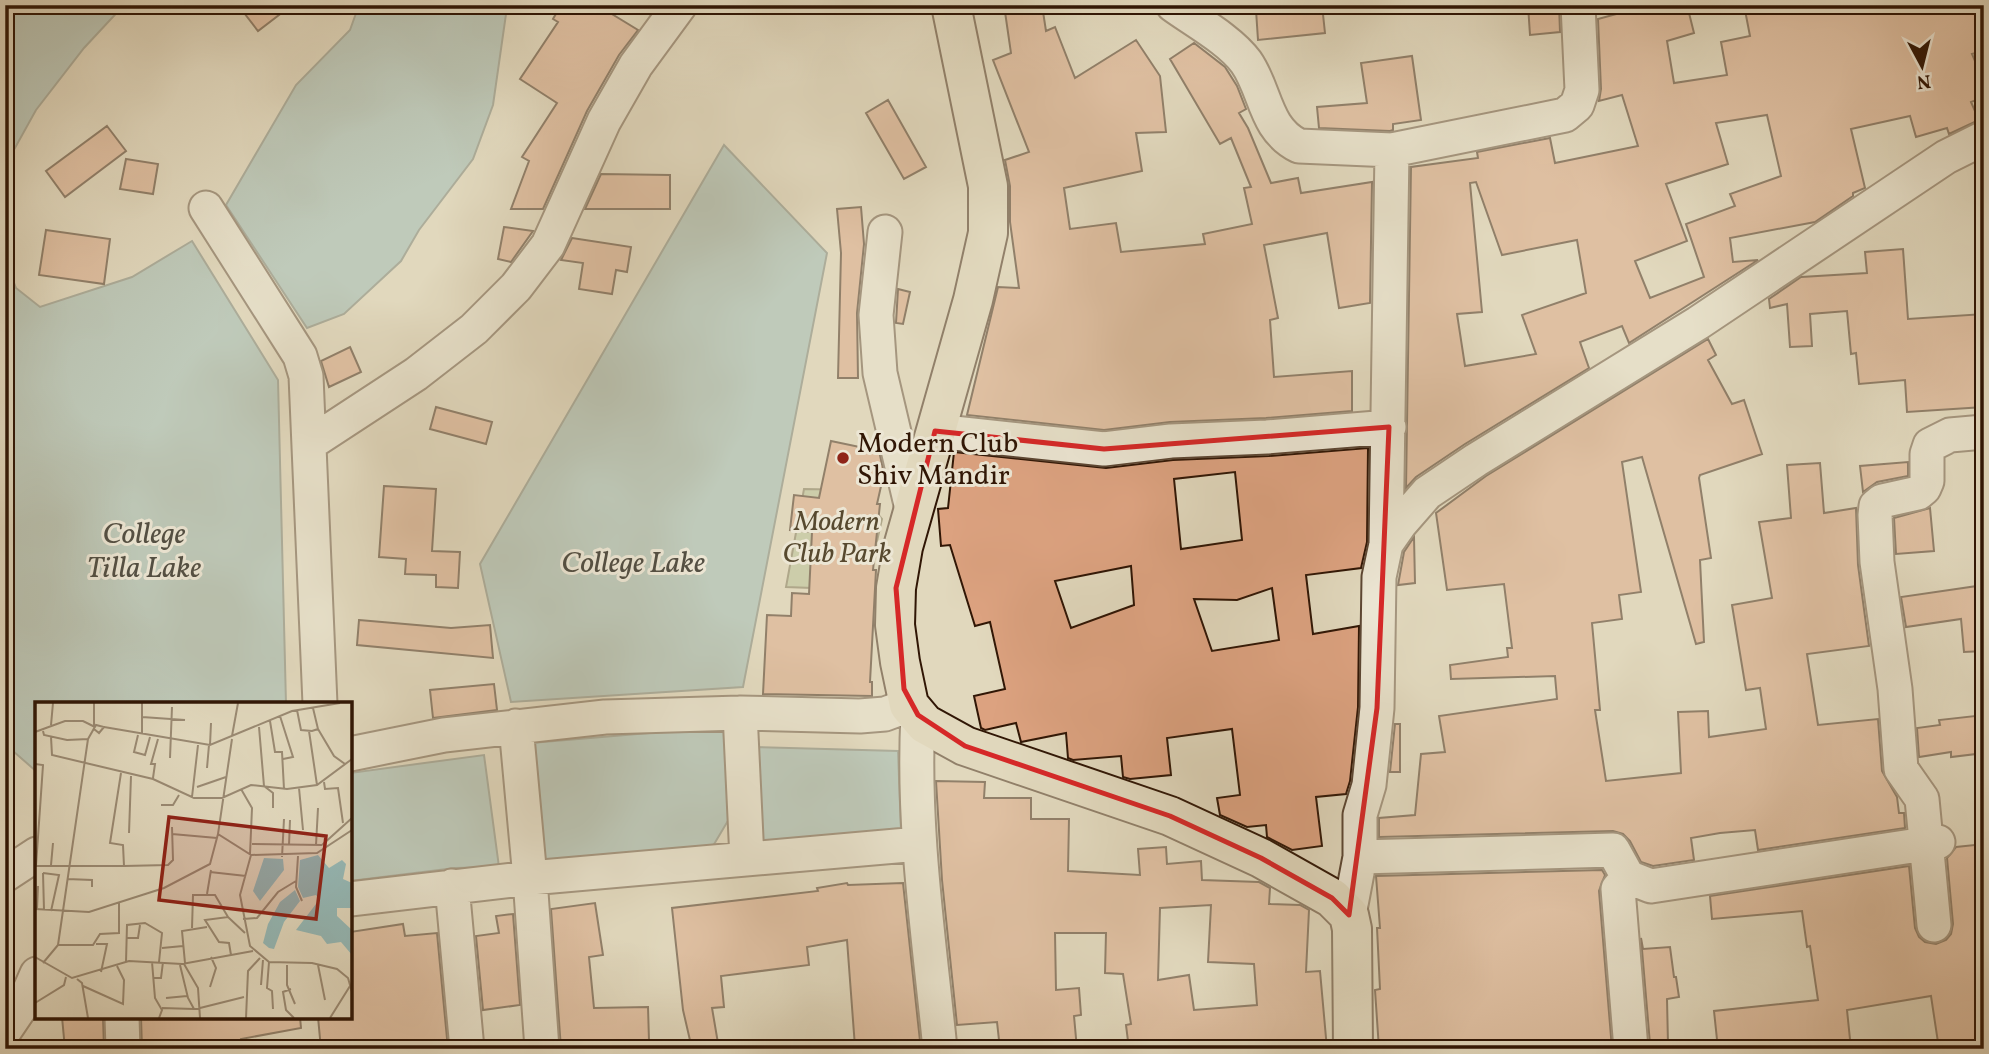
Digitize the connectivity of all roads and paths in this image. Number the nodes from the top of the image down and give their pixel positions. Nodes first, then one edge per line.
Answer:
1 (680, 5) edge
2 (951, 5) edge
3 (1173, 5) edge
4 (1578, 5) edge
5 (1984, 138) edge
6 (1392, 150) junction
7 (206, 208) dead end
8 (885, 232) dead end
9 (1389, 427) junction
10 (935, 431) junction
11 (1984, 432) edge
12 (309, 444) junction
13 (913, 513) junction
14 (1386, 544) junction
15 (320, 702) edge
16 (913, 710) junction
17 (740, 713) junction
18 (516, 726) junction
19 (352, 754) edge
20 (1933, 843) junction
21 (919, 844) junction
22 (746, 847) junction
23 (35, 855) edge
24 (1360, 857) junction
25 (5, 875) edge
26 (1628, 877) junction
27 (530, 878) junction
28 (452, 886) junction
29 (352, 899) edge
30 (1349, 915) junction
31 (1934, 925) dead end
32 (35, 979) edge
33 (122, 1019) edge
34 (5, 1030) edge
35 (123, 1049) edge
36 (467, 1049) edge
37 (542, 1049) edge
38 (940, 1049) edge
39 (1353, 1049) edge
40 (1632, 1049) edge

1 - 12 street
2 - 10 main road
3 - 6 street
4 - 6 street
5 - 14 street
6 - 9 street
7 - 12 street
8 - 13 street
9 - 10 street
9 - 14 street
10 - 13 main road
11 - 20 street
12 - 15 street
13 - 16 main road
14 - 24 street
16 - 17 street
16 - 21 street
16 - 30 main road
17 - 18 street
17 - 22 street
18 - 19 street
18 - 27 street
20 - 26 street
20 - 31 street
21 - 22 street
21 - 38 street
22 - 27 street
23 - 25 street
24 - 26 street
24 - 30 street
26 - 40 street
27 - 28 street
27 - 37 street
28 - 29 street
28 - 36 street
30 - 39 main road
32 - 34 street
33 - 35 street

